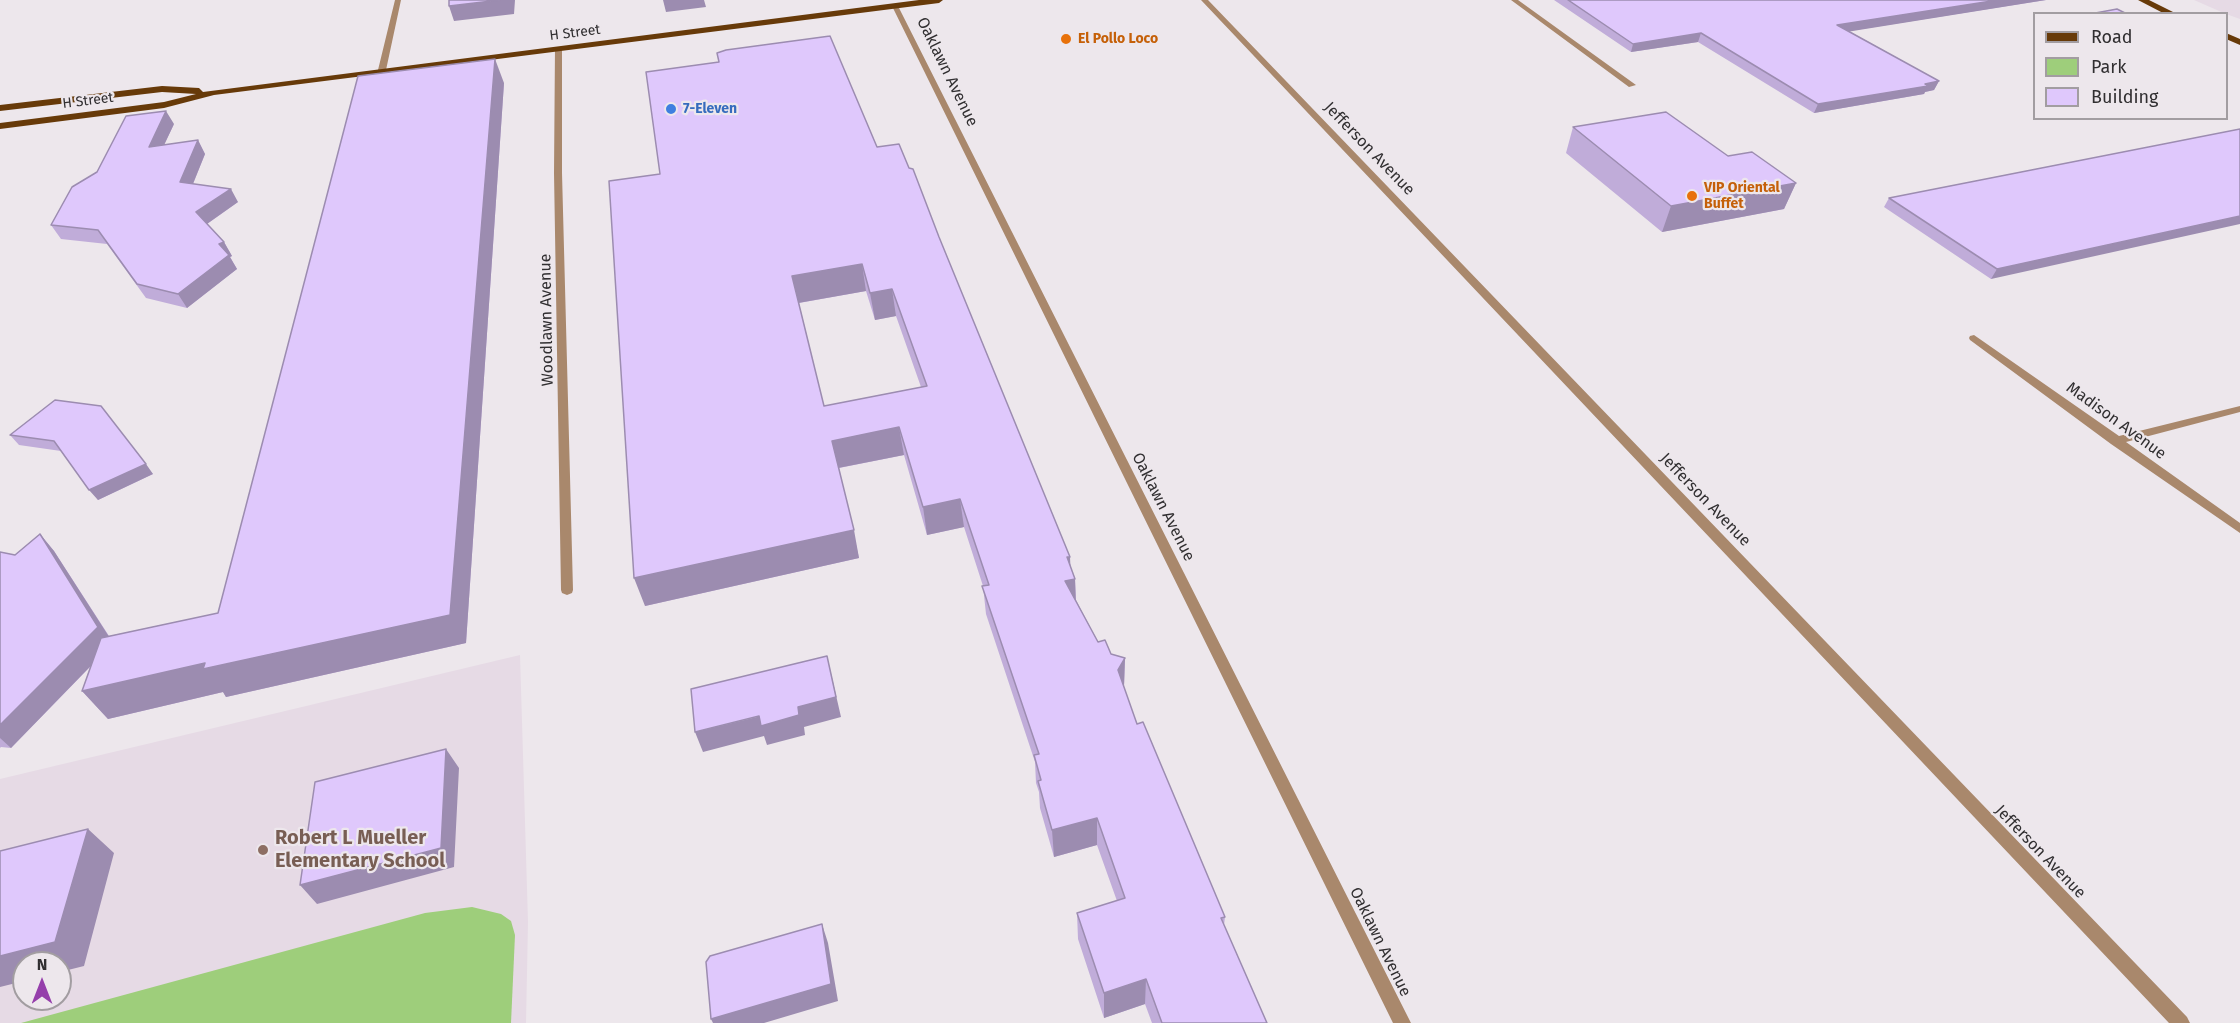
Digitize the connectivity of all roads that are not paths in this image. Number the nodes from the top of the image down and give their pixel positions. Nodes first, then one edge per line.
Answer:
1 (398, 0) edge
2 (939, 0) edge
3 (1204, 0) edge
4 (1514, 0) edge
5 (2142, 0) edge
6 (895, 6) junction
7 (2169, 12) edge
8 (558, 49) junction
9 (382, 70) junction
10 (1632, 85) dead end
11 (214, 92) junction
12 (0, 108) edge
13 (0, 126) edge
14 (1974, 338) dead end
15 (2240, 409) edge
16 (2115, 441) junction
17 (2240, 529) edge
18 (567, 590) dead end
19 (1402, 1023) edge
20 (2181, 1023) edge

1 - 9 street
2 - 6 main road, H Street
3 - 20 street, Jefferson Avenue
4 - 10 street
5 - 7 main road
6 - 8 main road, H Street
6 - 19 street, Oaklawn Avenue
8 - 9 main road, H Street
8 - 18 street, Woodlawn Avenue
9 - 11 main road, H Street
11 - 12 main road, H Street
11 - 13 main road, H Street
14 - 16 street, Madison Avenue
15 - 16 street
16 - 17 street, Madison Avenue

